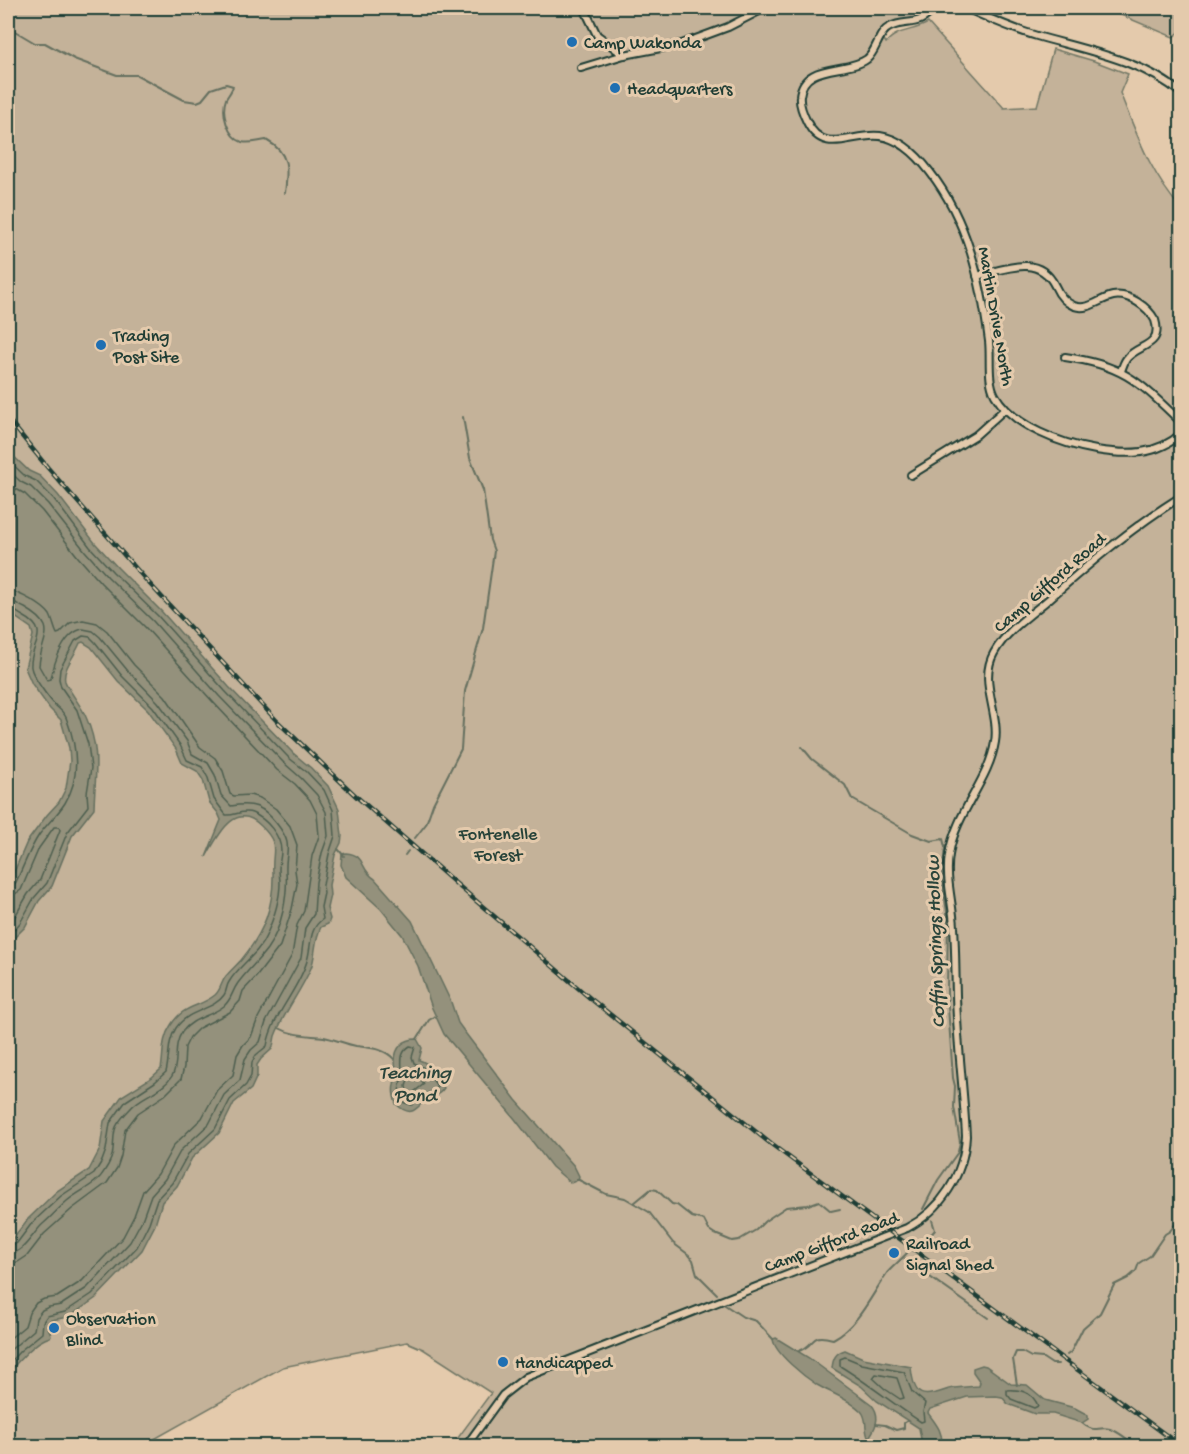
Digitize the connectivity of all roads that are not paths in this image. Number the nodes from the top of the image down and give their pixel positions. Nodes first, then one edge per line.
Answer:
1 (584, 8) edge
2 (765, 8) edge
3 (933, 8) edge
4 (965, 8) edge
5 (624, 55) junction
6 (582, 68) dead end
7 (1181, 93) edge
8 (977, 276) junction
9 (1065, 357) dead end
10 (1121, 371) junction
11 (1005, 409) junction
12 (1182, 423) edge
13 (1182, 434) edge
14 (911, 475) dead end
15 (1182, 496) edge
16 (466, 1446) edge

1 - 5 street
2 - 5 street
3 - 8 street, Martin Drive North
4 - 7 street
5 - 6 street
8 - 10 street
8 - 11 street, Martin Drive North
9 - 10 street
10 - 12 street
11 - 13 street, Martin Drive North
11 - 14 street
15 - 16 street, Camp Gifford Road

